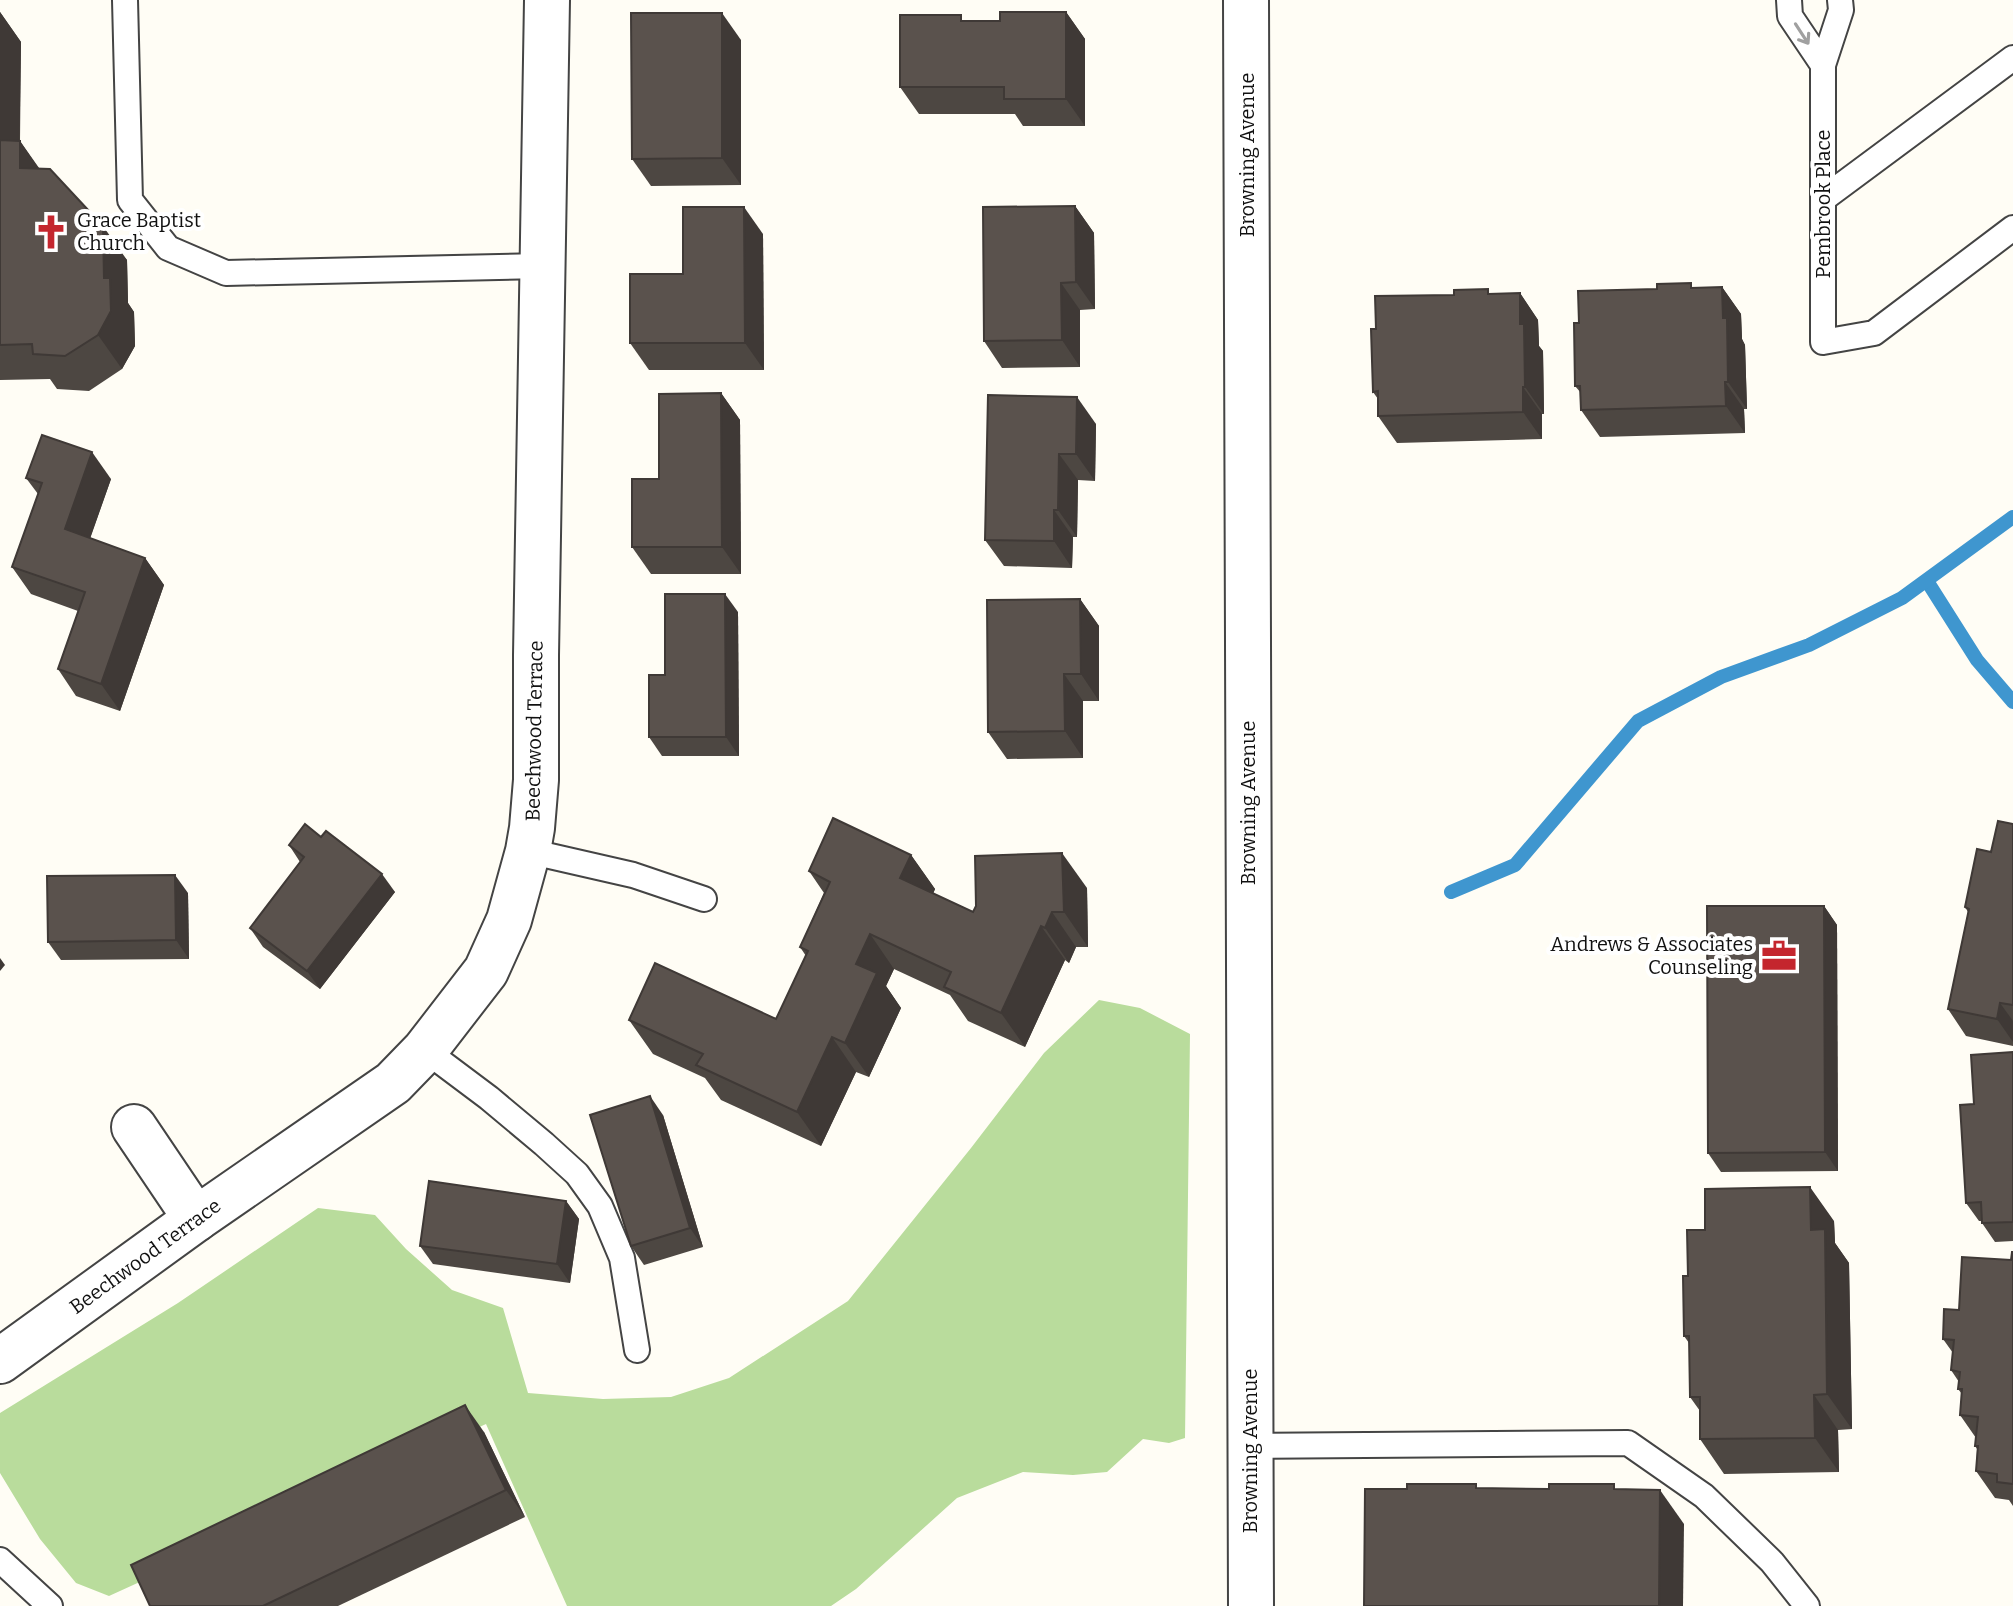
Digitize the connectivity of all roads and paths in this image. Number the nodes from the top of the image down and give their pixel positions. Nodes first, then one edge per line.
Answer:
1 (125, 0) edge
2 (547, 0) edge
3 (1246, 0) edge
4 (1789, 0) edge
5 (1840, 0) edge
6 (2013, 58) edge
7 (1823, 65) junction
8 (1823, 199) junction
9 (2013, 228) edge
10 (543, 266) junction
11 (528, 851) junction
12 (704, 899) dead end
13 (425, 1050) junction
14 (134, 1127) dead end
15 (196, 1219) junction
16 (637, 1350) dead end
17 (0, 1361) edge
18 (1250, 1446) junction
19 (0, 1560) edge
20 (50, 1606) edge
21 (1251, 1606) edge
22 (1807, 1606) edge

1 - 10 lane
2 - 10 street, Beechwood Terrace
3 - 18 street, Browning Avenue
4 -> 7 lane
5 - 7 lane, Pembrook Place
6 - 8 lane
7 - 8 lane, Pembrook Place
8 - 9 lane, Pembrook Place
10 - 11 street, Beechwood Terrace
11 - 12 lane
11 - 13 street, Beechwood Terrace
13 - 15 street, Beechwood Terrace
13 - 16 lane
14 - 15 street
15 - 17 street, Beechwood Terrace
18 - 21 street, Browning Avenue
18 - 22 lane
19 - 20 lane

